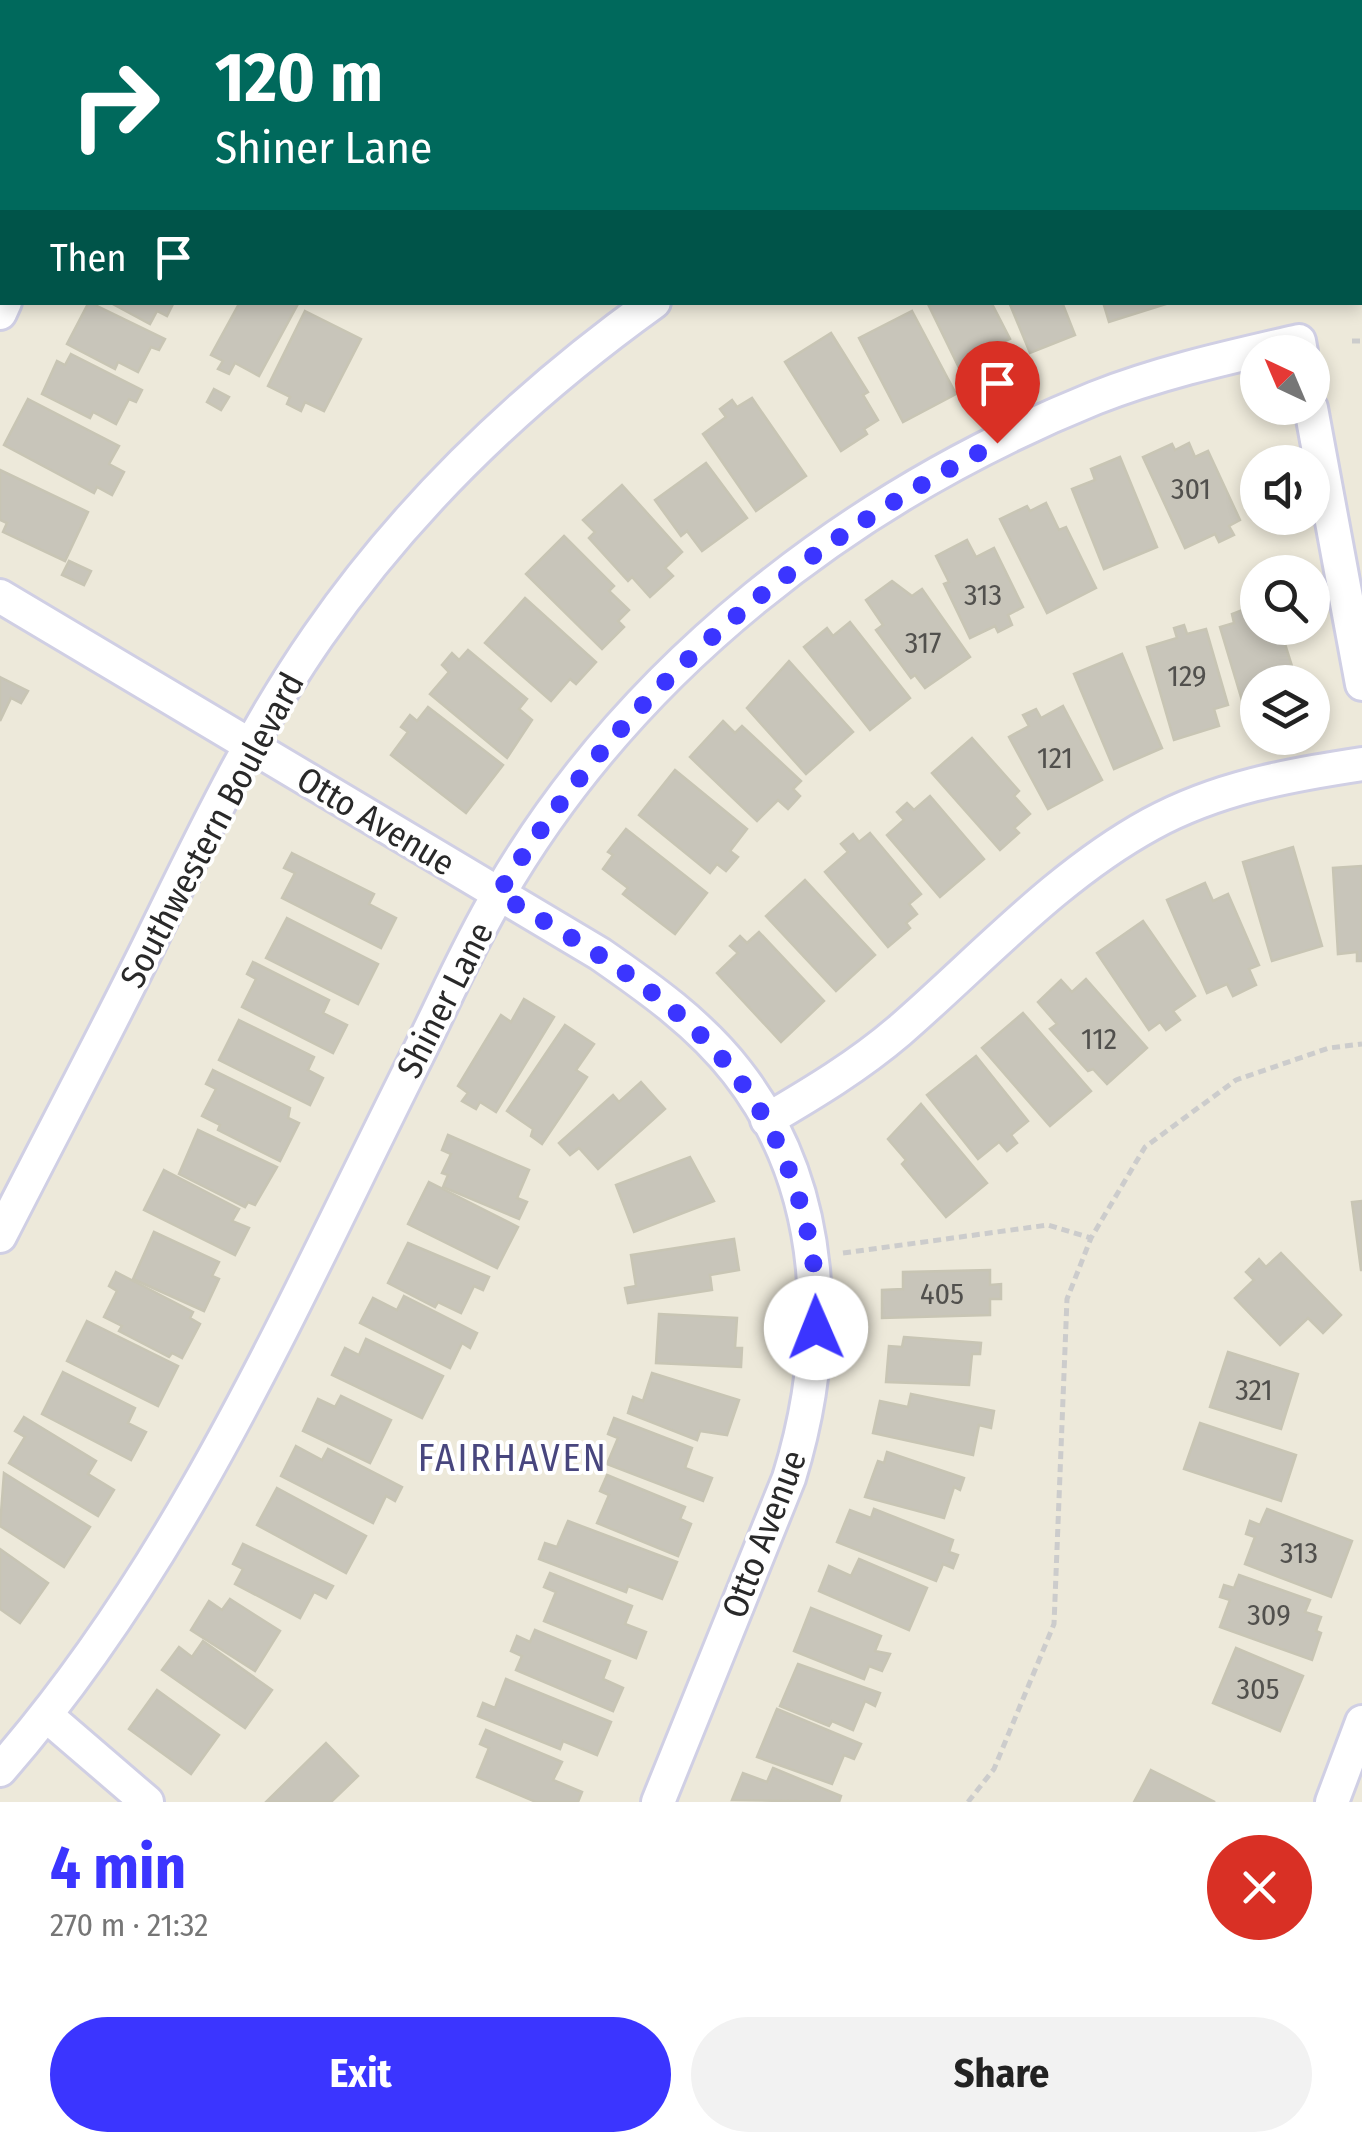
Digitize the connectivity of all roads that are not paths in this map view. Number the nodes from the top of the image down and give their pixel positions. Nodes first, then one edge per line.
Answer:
1 (650, 305) edge
2 (1240, 355) edge
3 (1315, 425) edge
4 (0, 596) edge
5 (1362, 684) edge
6 (249, 746) junction
7 (1362, 764) edge
8 (498, 894) junction
9 (767, 1120) junction
10 (0, 1236) edge
11 (47, 1716) junction
12 (1362, 1722) edge
13 (0, 1770) edge
14 (147, 1802) edge
15 (658, 1802) edge
16 (1332, 1802) edge

1 - 6 street, Southwestern Boulevard
2 - 8 street, Shiner Lane
3 - 5 street
4 - 6 street, Otto Avenue
6 - 8 street, Otto Avenue
6 - 10 street, Southwestern Boulevard
7 - 9 street
8 - 9 street, Otto Avenue
8 - 11 street, Shiner Lane
9 - 15 street, Otto Avenue
11 - 13 street, Shiner Lane
11 - 14 street
12 - 16 street

